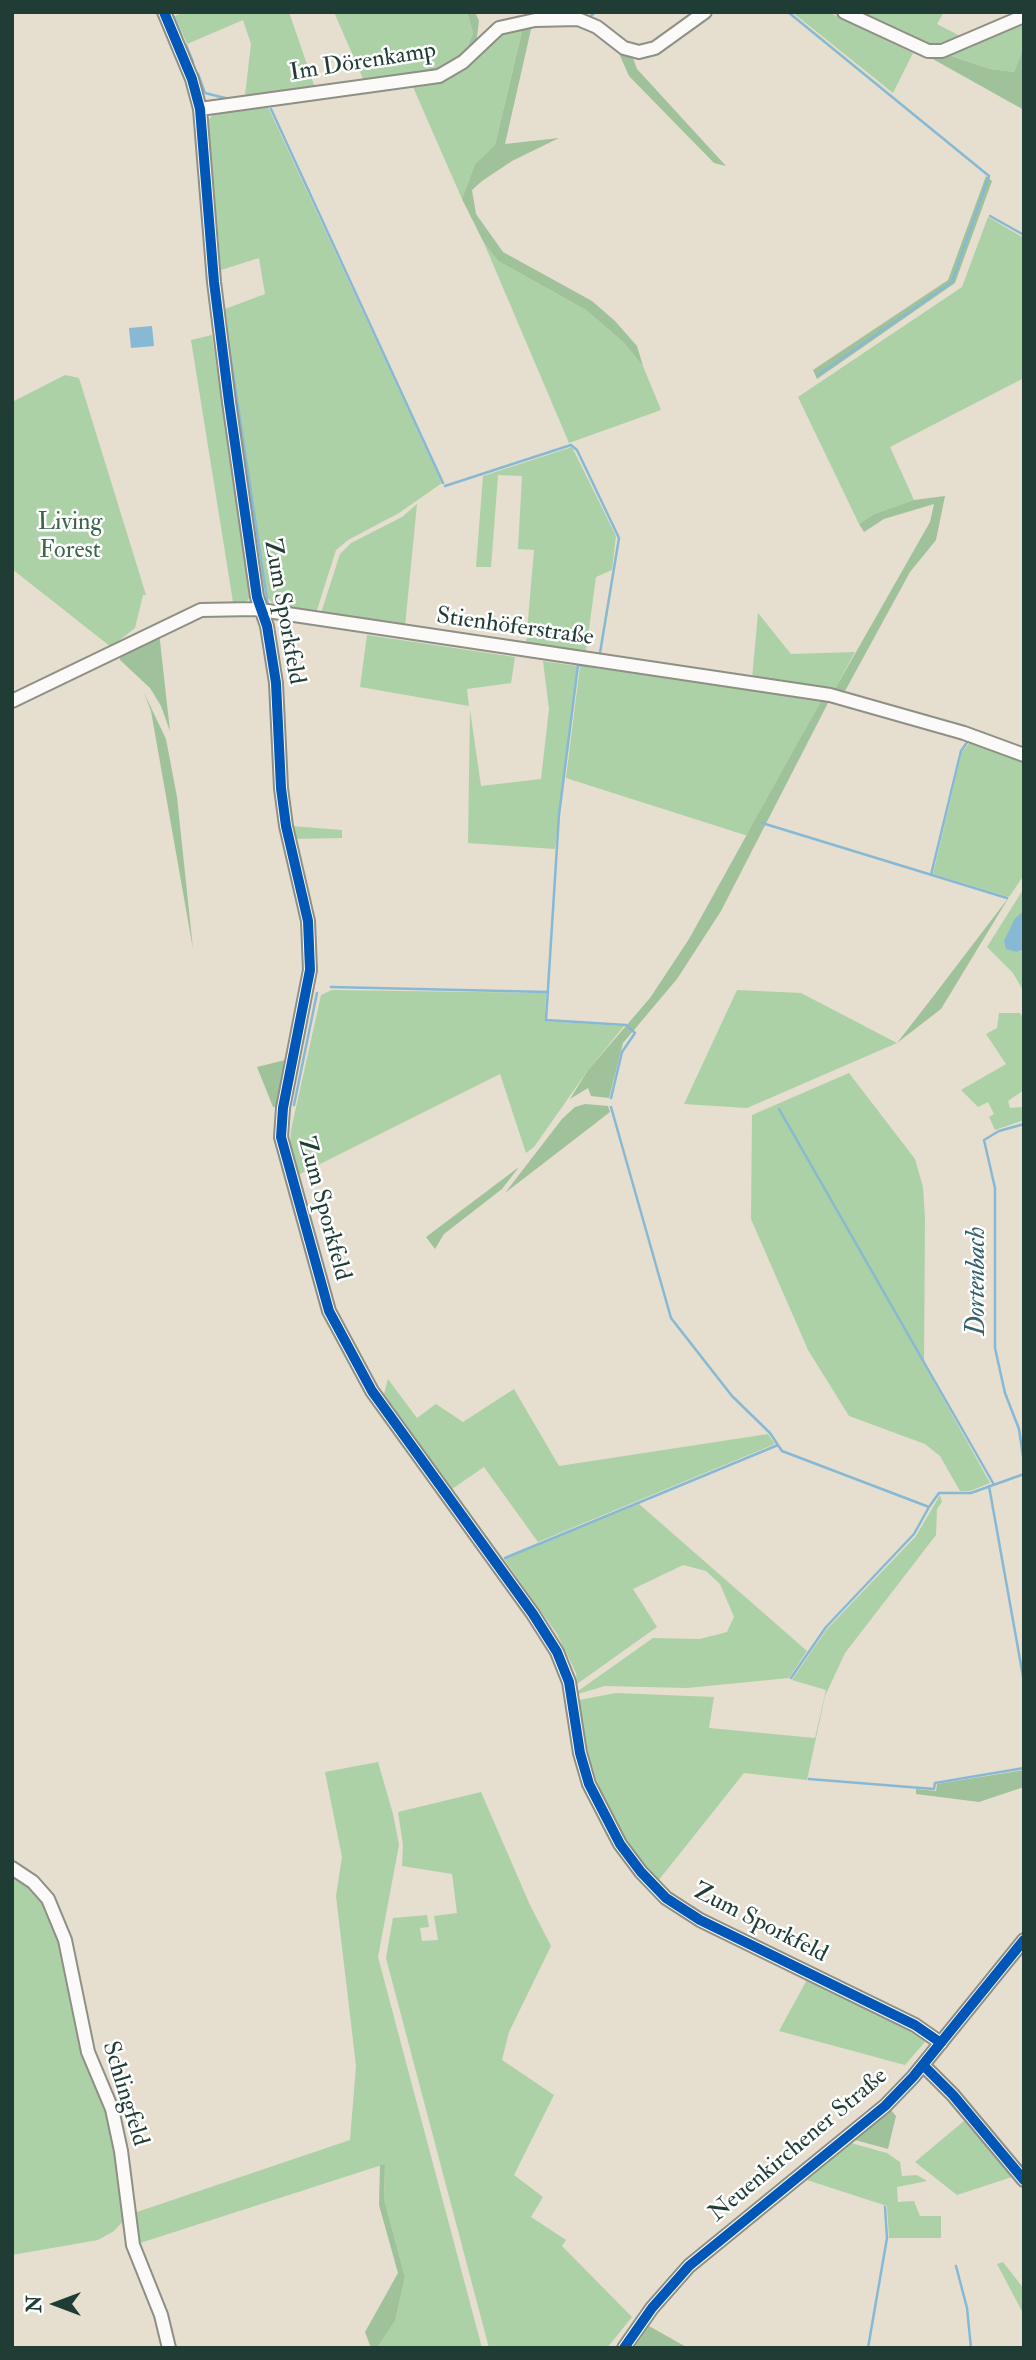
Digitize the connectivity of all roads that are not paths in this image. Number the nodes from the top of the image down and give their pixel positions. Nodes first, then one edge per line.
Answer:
1 (164, 12) edge
2 (705, 12) edge
3 (844, 12) edge
4 (1024, 16) edge
5 (200, 109) junction
6 (263, 612) junction
7 (12, 701) edge
8 (1024, 755) edge
9 (12, 1868) edge
10 (1024, 1940) edge
11 (941, 2043) junction
12 (923, 2065) junction
13 (1024, 2180) edge
14 (169, 2348) edge
15 (624, 2348) edge

1 - 5 street, Zum Sporkfeld
2 - 5 street, Im Dörenkamp
3 - 4 street
5 - 6 street, Zum Sporkfeld
6 - 7 street, Stienhöferstraße
6 - 8 street, Stienhöferstraße
6 - 11 street, Zum Sporkfeld
9 - 14 street, Schlingfeld
10 - 11 street, Neuenkirchener Straße
11 - 12 street, Neuenkirchener Straße
12 - 13 street
12 - 15 street, Neuenkirchener Straße

